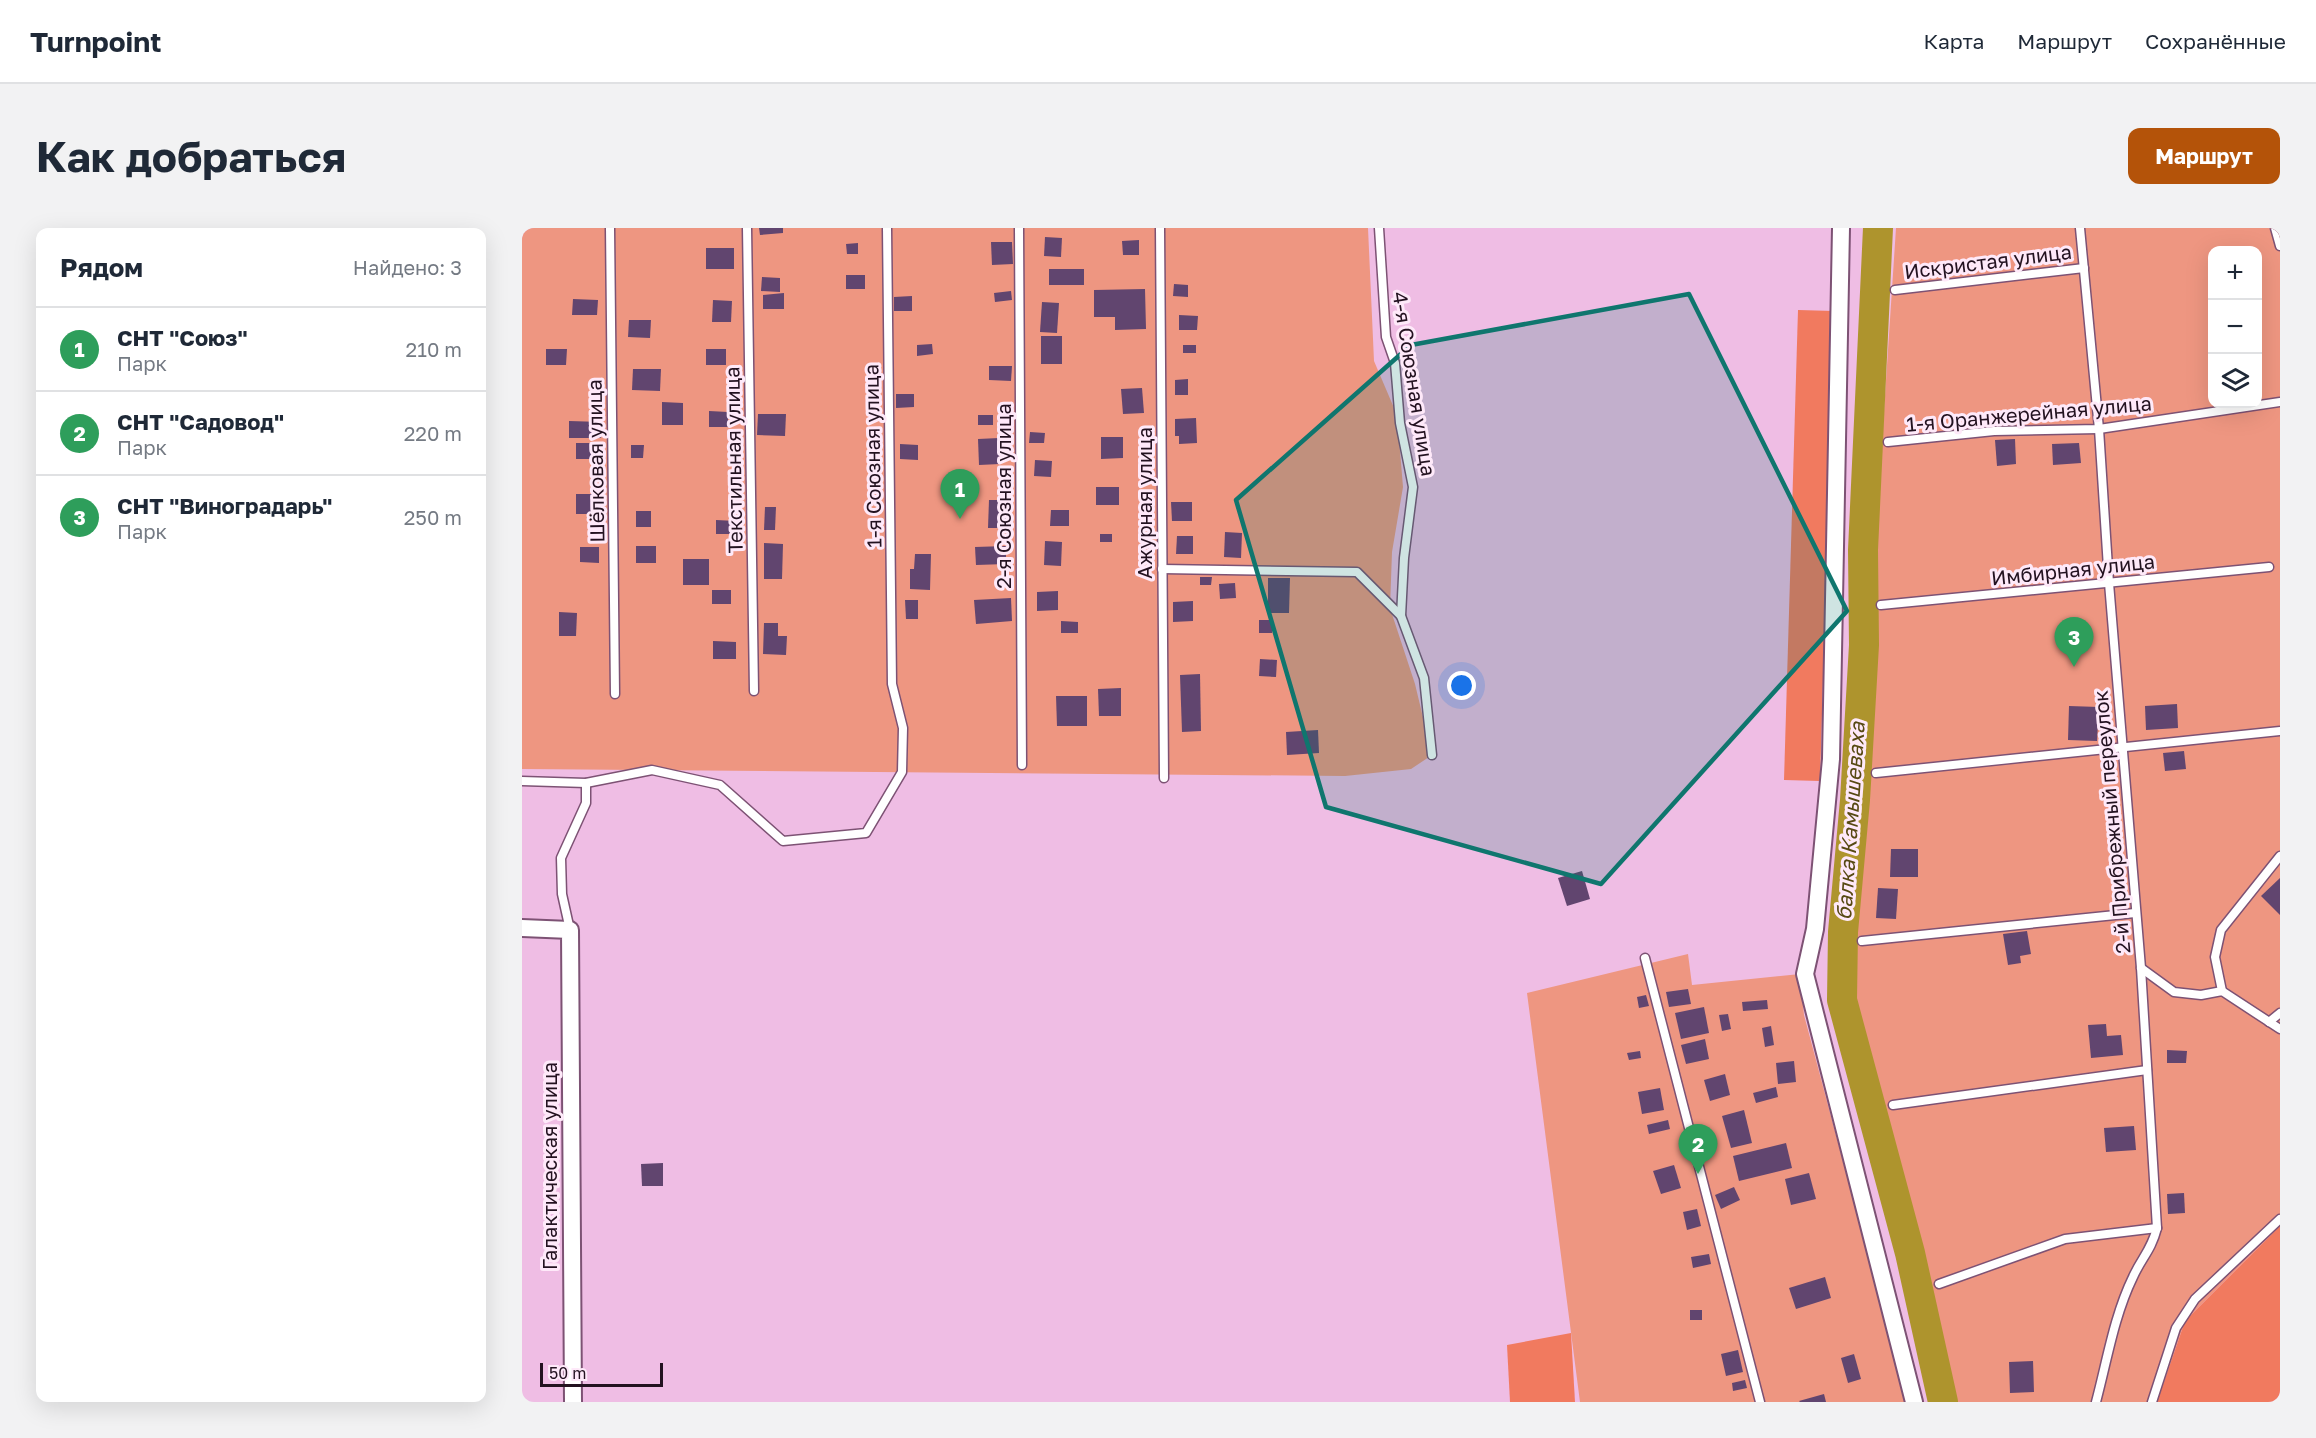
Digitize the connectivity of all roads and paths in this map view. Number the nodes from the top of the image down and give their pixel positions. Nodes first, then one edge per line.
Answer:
1 (610, 228) edge
2 (747, 228) edge
3 (887, 228) edge
4 (1019, 228) edge
5 (1160, 228) edge
6 (1379, 228) edge
7 (1841, 228) edge
8 (2080, 228) edge
9 (2275, 228) edge
10 (2280, 246) edge
11 (2084, 268) junction
12 (1895, 290) dead end
13 (2280, 402) edge
14 (2099, 429) junction
15 (1888, 442) dead end
16 (2269, 567) dead end
17 (1162, 569) junction
18 (2109, 583) junction
19 (1881, 605) dead end
20 (1401, 616) junction
21 (754, 691) dead end
22 (615, 694) dead end
23 (2280, 731) edge
24 (2123, 747) junction
25 (1432, 755) dead end
26 (1022, 765) dead end
27 (1876, 773) dead end
28 (1164, 778) dead end
29 (522, 781) edge
30 (586, 783) junction
31 (2280, 856) edge
32 (2136, 913) junction
33 (522, 928) edge
34 (570, 930) junction
35 (1862, 941) dead end
36 (1645, 958) dead end
37 (2140, 968) junction
38 (2222, 991) junction
39 (2280, 1013) edge
40 (2269, 1022) junction
41 (2280, 1029) edge
42 (2147, 1070) junction
43 (1893, 1105) dead end
44 (2280, 1219) edge
45 (2157, 1228) junction
46 (1939, 1284) dead end
47 (573, 1402) edge
48 (1760, 1402) edge
49 (1914, 1402) edge
50 (2096, 1402) edge
51 (2152, 1402) edge

1 - 22 lane, Шёлковая улица
2 - 21 lane, Текстильная улица
3 - 30 lane, 1-я Союзная улица
4 - 26 lane, 2-я Союзная улица
5 - 17 lane, Ажурная улица
6 - 20 lane, 4-я Союзная улица
7 - 49 street
8 - 11 lane, 2-й Прибрежный переулок
9 - 10 lane
11 - 12 lane, Искристая улица
11 - 14 lane, 2-й Прибрежный переулок
13 - 14 lane, 1-я Оранжерейная улица
14 - 15 lane, 1-я Оранжерейная улица
14 - 18 lane, 2-й Прибрежный переулок
16 - 18 lane, Имбирная улица
17 - 20 lane
17 - 28 lane, Ажурная улица
18 - 19 lane, Имбирная улица
18 - 24 lane, 2-й Прибрежный переулок
20 - 25 lane, 4-я Союзная улица
23 - 24 lane
24 - 27 lane
24 - 32 lane, 2-й Прибрежный переулок
29 - 30 lane
30 - 34 lane
31 - 38 lane
32 - 35 lane
32 - 37 lane, 2-й Прибрежный переулок
33 - 34 street
34 - 47 street, Галактическая улица
36 - 48 lane
37 - 38 lane
37 - 42 lane, 2-й Прибрежный переулок
38 - 40 lane
39 - 40 lane
40 - 41 lane
42 - 43 lane
42 - 45 lane, 2-й Прибрежный переулок
44 - 51 lane
45 - 46 lane
45 - 50 lane, 2-й Прибрежный переулок

